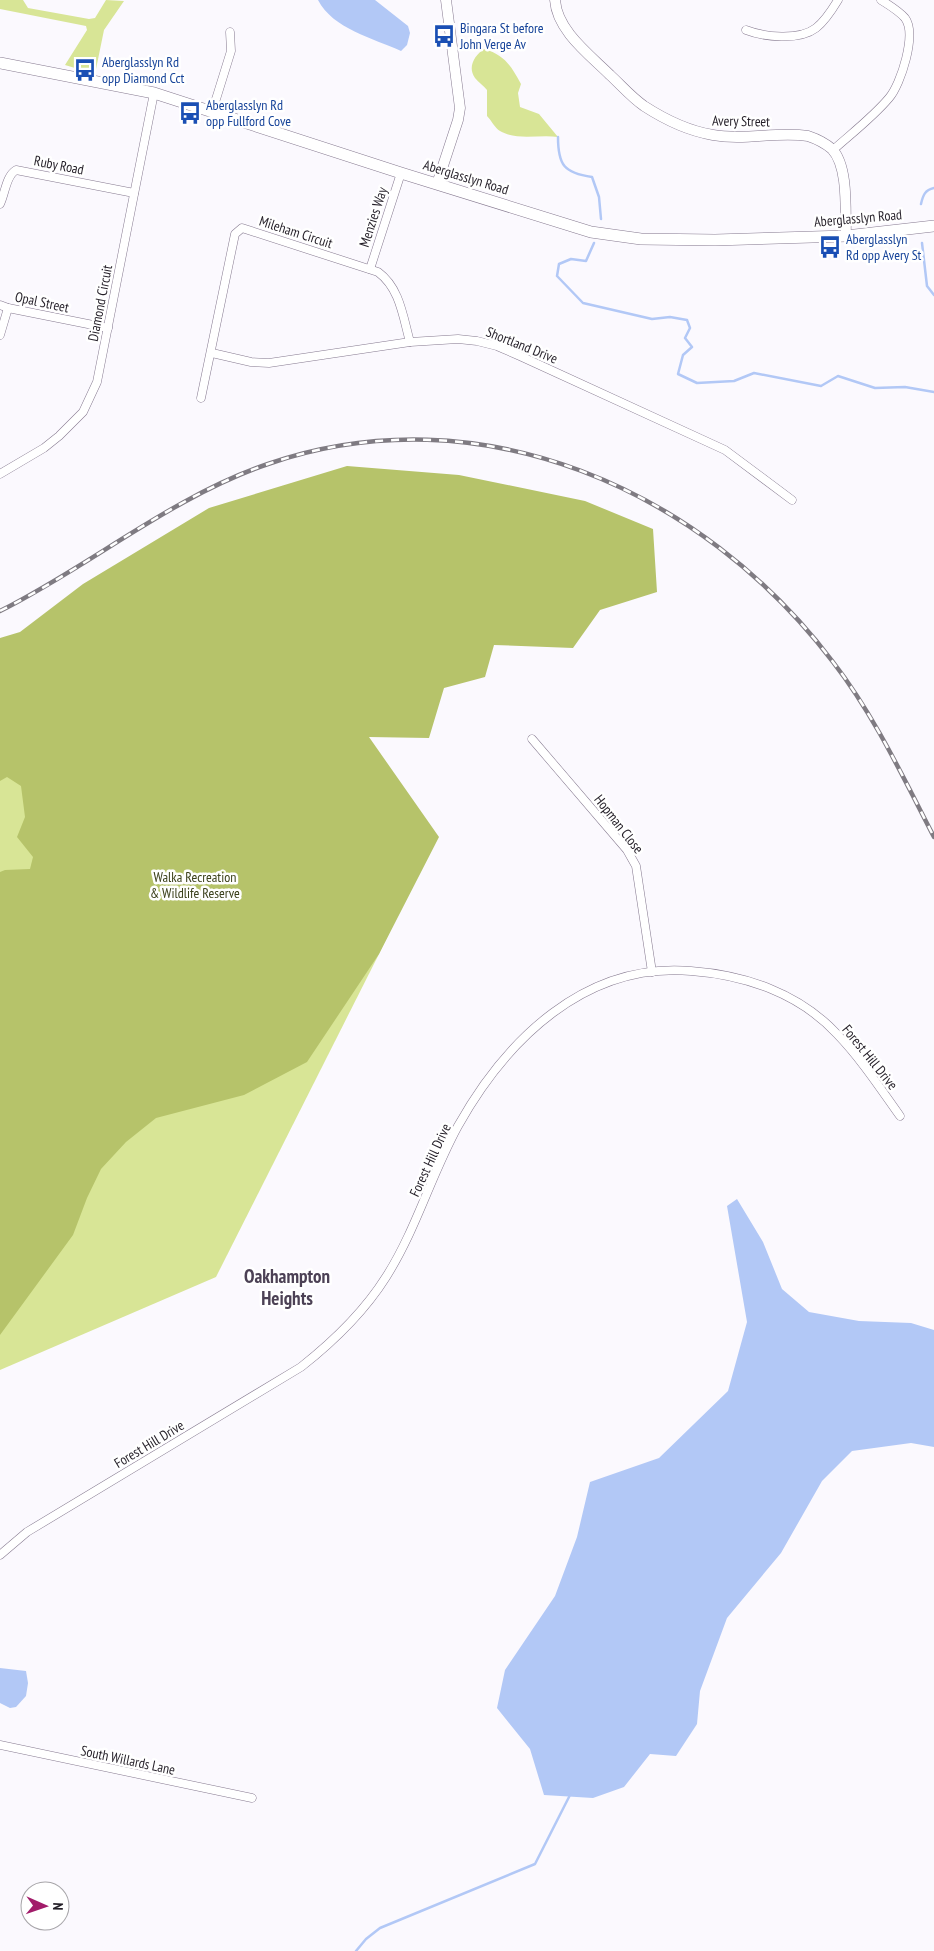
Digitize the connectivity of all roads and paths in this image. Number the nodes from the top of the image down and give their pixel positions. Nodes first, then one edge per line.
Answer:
1 (446, 0) edge
2 (555, 0) edge
3 (838, 0) edge
4 (881, 0) edge
5 (746, 30) dead end
6 (230, 32) dead end
7 (0, 63) edge
8 (154, 93) junction
9 (212, 112) junction
10 (833, 150) junction
11 (401, 173) junction
12 (437, 184) junction
13 (134, 193) junction
14 (0, 204) edge
15 (934, 226) edge
16 (846, 236) junction
17 (370, 269) junction
18 (0, 305) edge
19 (8, 308) junction
20 (108, 328) junction
21 (0, 335) edge
22 (410, 342) junction
23 (212, 353) junction
24 (202, 398) dead end
25 (0, 474) edge
26 (792, 500) dead end
27 (532, 739) dead end
28 (652, 972) junction
29 (900, 1116) dead end
30 (0, 1555) edge
31 (0, 1745) edge
32 (252, 1798) dead end

1 - 12 street
2 - 10 street, Avery Street
3 - 5 street
4 - 10 street
6 - 9 street
7 - 8 main road, Aberglasslyn Road
8 - 9 main road, Aberglasslyn Road
8 - 13 street, Diamond Circuit
9 - 11 main road, Aberglasslyn Road
10 - 16 street
11 - 12 main road, Aberglasslyn Road
11 - 17 street, Menzies Way
12 - 16 main road, Aberglasslyn Road
13 - 14 street, Ruby Road
13 - 20 street, Diamond Circuit
15 - 16 main road, Aberglasslyn Road
17 - 22 street, Mileham Circuit
17 - 23 street, Mileham Circuit
18 - 19 street, Opal Street
19 - 20 street, Opal Street
19 - 21 street
20 - 25 street, Diamond Circuit
22 - 23 street, Shortland Drive
22 - 26 street, Shortland Drive
23 - 24 street, Mileham Circuit
27 - 28 street, Hopman Close
28 - 29 street, Forest Hill Drive
28 - 30 street, Forest Hill Drive
31 - 32 street, South Willards Lane

